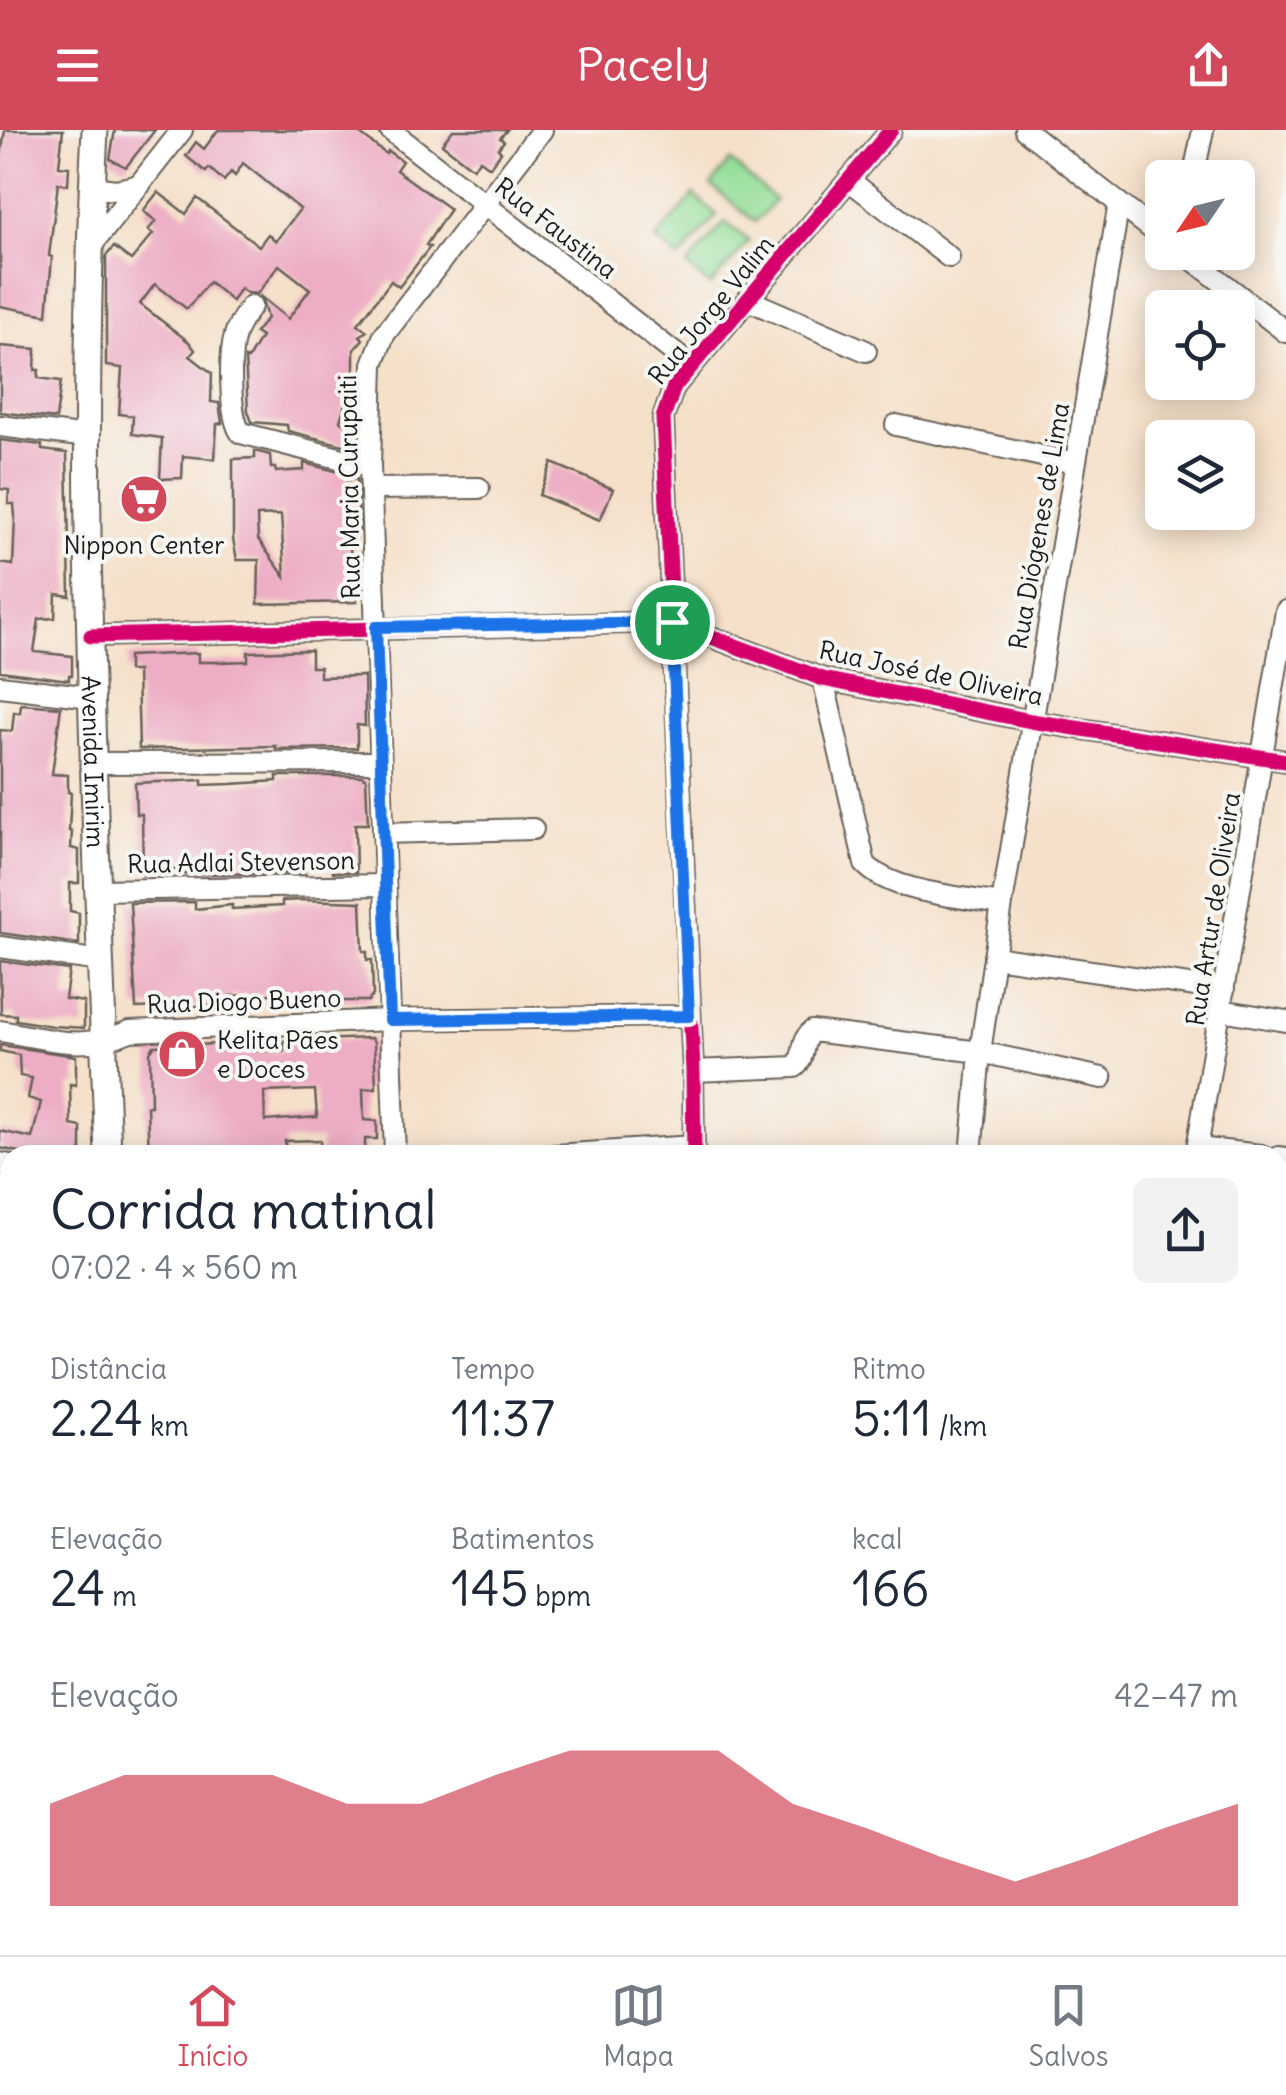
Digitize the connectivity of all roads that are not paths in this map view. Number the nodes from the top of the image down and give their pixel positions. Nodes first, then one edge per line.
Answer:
1 (95, 130) edge
2 (182, 130) edge
3 (390, 130) edge
4 (542, 130) edge
5 (892, 130) edge
6 (1025, 130) edge
7 (1203, 130) edge
8 (1197, 160) edge
9 (850, 181) junction
10 (140, 185) junction
11 (92, 187) junction
12 (1119, 203) junction
13 (485, 204) junction
14 (1145, 224) edge
15 (88, 250) junction
16 (949, 257) dead end
17 (1206, 270) edge
18 (748, 300) junction
19 (251, 306) dead end
20 (1286, 332) edge
21 (866, 351) dead end
22 (691, 366) junction
23 (0, 426) edge
24 (896, 426) dead end
25 (88, 438) junction
26 (1075, 463) junction
27 (370, 466) junction
28 (478, 488) dead end
29 (371, 489) junction
30 (1286, 612) edge
31 (672, 622) junction
32 (376, 627) junction
33 (91, 636) junction
34 (1281, 664) edge
35 (824, 679) junction
36 (0, 686) edge
37 (91, 697) junction
38 (1031, 721) junction
39 (1263, 758) junction
40 (1286, 761) edge
41 (380, 762) junction
42 (94, 763) junction
43 (534, 830) dead end
44 (383, 833) junction
45 (384, 885) junction
46 (98, 890) junction
47 (1002, 904) junction
48 (0, 946) edge
49 (994, 957) junction
50 (101, 961) junction
51 (1223, 1000) junction
52 (689, 1016) junction
53 (390, 1020) junction
54 (1286, 1021) edge
55 (0, 1031) edge
56 (104, 1043) junction
57 (980, 1052) junction
58 (693, 1071) junction
59 (1102, 1078) dead end
60 (108, 1145) edge
61 (395, 1145) edge
62 (694, 1145) edge
63 (972, 1145) edge
64 (1198, 1145) edge

1 - 11 main road, Avenida Imirim
2 - 10 street
3 - 13 street, Rua Faustina
4 - 13 street, Rua Maria Curupaiti
5 - 9 street, Rua Jorge Valim
6 - 12 street
7 - 8 street
9 - 16 street
9 - 18 street, Rua Jorge Valim
10 - 11 street
10 - 15 street
11 - 15 main road, Avenida Imirim
12 - 14 street
12 - 26 street, Rua Diógenes de Lima
13 - 22 street, Rua Faustina
13 - 27 street, Rua Maria Curupaiti
15 - 25 main road, Avenida Imirim
17 - 20 street
18 - 21 street
18 - 22 street, Rua Jorge Valim
19 - 27 street
22 - 31 street, Rua Jorge Valim
23 - 25 street
24 - 26 street
25 - 33 main road, Avenida Imirim
26 - 38 street, Rua Diógenes de Lima
27 - 29 street, Rua Maria Curupaiti
28 - 29 street
29 - 32 street, Rua Maria Curupaiti
30 - 34 street, Rua Artur de Oliveira
31 - 32 street, Rua José de Oliveira
31 - 35 street, Rua José de Oliveira
31 - 52 street, Rua Jorge Valim
32 - 33 street, Rua José de Oliveira
32 - 41 street, Rua Maria Curupaiti
33 - 37 main road, Avenida Imirim
34 - 39 street, Rua Artur de Oliveira
35 - 38 street, Rua José de Oliveira
35 - 47 street
36 - 37 street
37 - 42 main road, Avenida Imirim
38 - 39 street, Rua José de Oliveira
38 - 47 street, Rua Diógenes de Lima
39 - 40 street, Rua José de Oliveira
39 - 51 street, Rua Artur de Oliveira
41 - 42 street
41 - 44 street, Rua Maria Curupaiti
42 - 46 main road, Avenida Imirim
43 - 44 street
44 - 45 street, Rua Maria Curupaiti
45 - 46 street, Rua Adlai Stevenson
45 - 53 street, Rua Maria Curupaiti
46 - 50 main road, Avenida Imirim
47 - 49 street, Rua Diógenes de Lima
48 - 50 street
49 - 51 street
49 - 57 street, Rua Diógenes de Lima
50 - 56 main road, Avenida Imirim
51 - 54 street
51 - 64 street, Rua Artur de Oliveira
52 - 53 street, Rua Diogo Bueno
52 - 58 street, Rua Jorge Valim
53 - 56 street, Rua Diogo Bueno
53 - 61 street, Rua Maria Curupaiti
55 - 56 street, Rua Diogo Bueno
56 - 60 main road, Avenida Imirim
57 - 58 street
57 - 59 street
57 - 63 street, Rua Diógenes de Lima
58 - 62 street, Rua Jorge Valim

